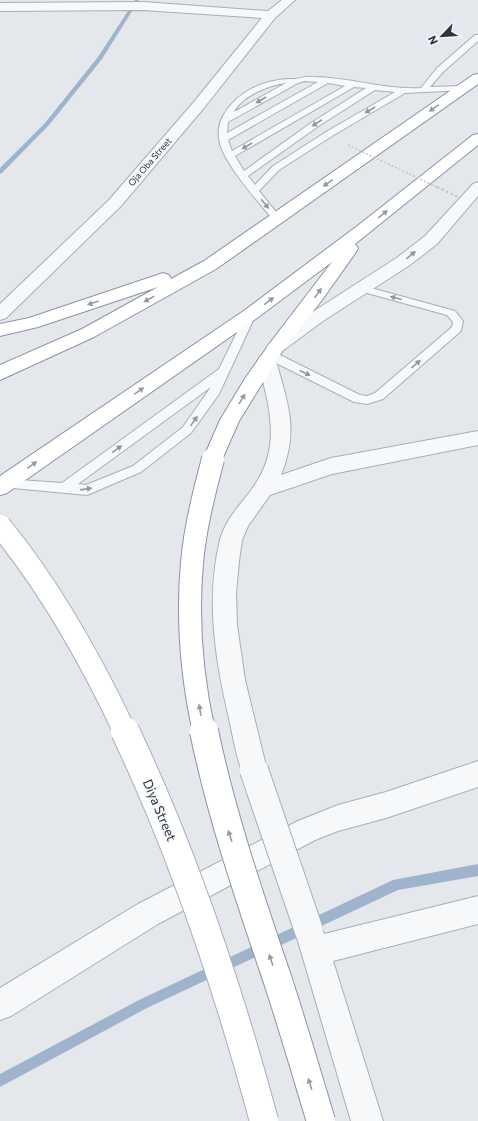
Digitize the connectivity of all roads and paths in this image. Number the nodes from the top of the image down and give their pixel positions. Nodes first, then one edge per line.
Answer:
1 (289, 0) edge
2 (0, 7) edge
3 (271, 16) junction
4 (478, 37) edge
5 (478, 78) edge
6 (326, 81) junction
7 (353, 84) junction
8 (374, 87) junction
9 (462, 88) junction
10 (423, 90) junction
11 (403, 91) junction
12 (478, 138) edge
13 (223, 139) junction
14 (348, 145) dead end
15 (229, 156) junction
16 (244, 174) junction
17 (478, 187) edge
18 (254, 190) junction
19 (460, 198) dead end
20 (278, 219) junction
21 (362, 231) junction
22 (210, 265) junction
23 (360, 288) junction
24 (0, 314) edge
25 (251, 314) junction
26 (0, 330) edge
27 (88, 332) junction
28 (271, 355) junction
29 (225, 370) junction
30 (0, 373) edge
31 (0, 385) edge
32 (478, 438) edge
33 (3, 485) edge
34 (64, 489) junction
35 (263, 489) junction
36 (0, 526) edge
37 (478, 774) edge
38 (478, 910) edge
39 (312, 941) junction
40 (0, 1005) edge
41 (264, 1121) edge
42 (321, 1121) edge
43 (367, 1121) edge

1 - 3 street, Oja Oba Street
2 - 3 street
3 - 24 street, Oja Oba Street
4 - 10 lane
5 - 9 main road
6 - 7 lane
6 - 13 lane
6 -> 13 lane
7 - 8 lane
7 -> 15 lane
8 - 11 lane
8 -> 16 lane
9 - 10 lane
9 -> 20 main road
10 - 11 lane
11 -> 18 lane
21 -> 12 main road
13 - 15 lane
14 - 19 path, bridge
15 - 16 lane
16 - 18 lane
23 -> 17 street
18 -> 20 lane
20 - 22 main road
25 -> 21 main road
28 -> 21 main road
22 -> 26 main road
22 -> 27 main road
23 - 28 street
28 -> 23 lane
25 - 29 lane
33 -> 25 main road
27 - 30 main road
27 - 31 main road
28 - 35 street
42 -> 28 main road, bridge
34 -> 29 lane
34 -> 29 lane
32 - 35 street
33 - 34 lane
35 - 39 street, bridge
36 - 41 main road, Diya Street, bridge
37 - 40 street
38 - 39 street
39 - 43 street

